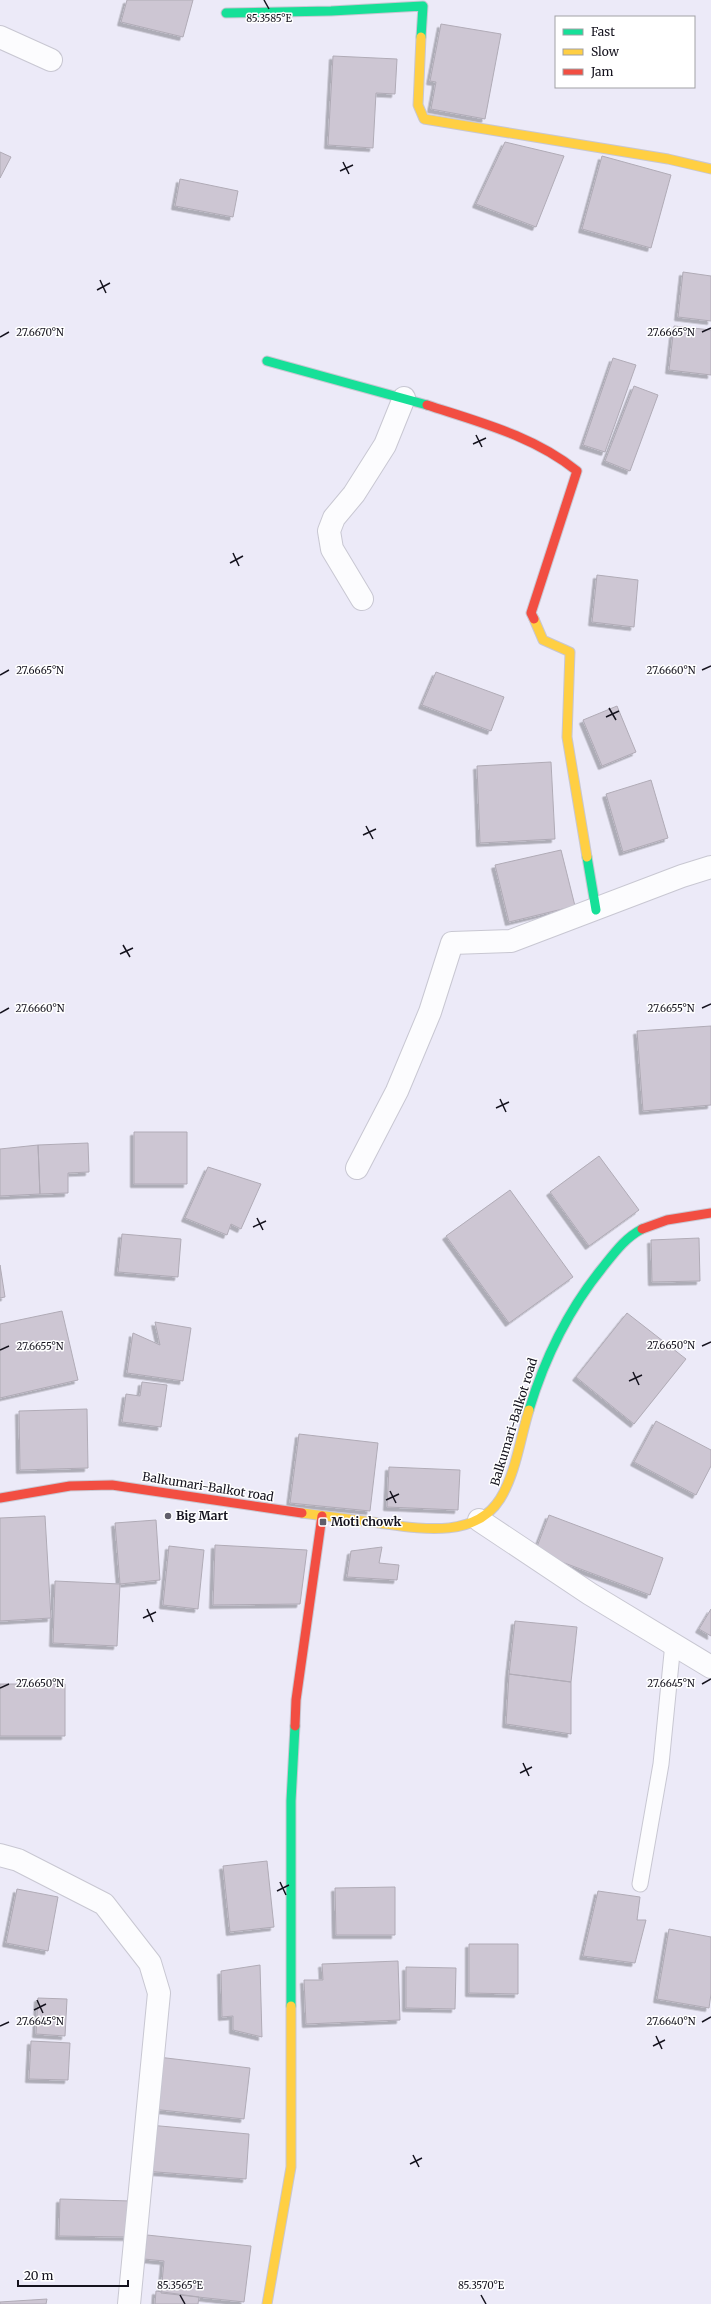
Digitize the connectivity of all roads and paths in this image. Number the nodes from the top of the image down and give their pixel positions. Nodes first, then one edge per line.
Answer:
1 (423, 3) edge
2 (226, 6) edge
3 (0, 37) edge
4 (51, 60) dead end
5 (711, 169) edge
6 (266, 361) dead end
7 (404, 398) junction
8 (362, 599) dead end
9 (711, 867) edge
10 (596, 910) junction
11 (357, 1168) dead end
12 (711, 1213) edge
13 (0, 1498) edge
14 (322, 1516) junction
15 (479, 1520) junction
16 (673, 1643) junction
17 (711, 1668) edge
18 (0, 1855) edge
19 (640, 1884) dead end
20 (129, 2304) edge
21 (267, 2304) edge

1 - 2 street
1 - 5 street
3 - 4 street
6 - 7 street
7 - 8 street
7 - 10 street
9 - 10 street
10 - 11 street
12 - 15 street, Balkumari-Balkot road
13 - 14 street, Balkumari-Balkot road
14 - 15 street, Balkumari-Balkot road
14 - 21 street
15 - 16 street
16 - 17 street
16 - 19 lane
18 - 20 street

